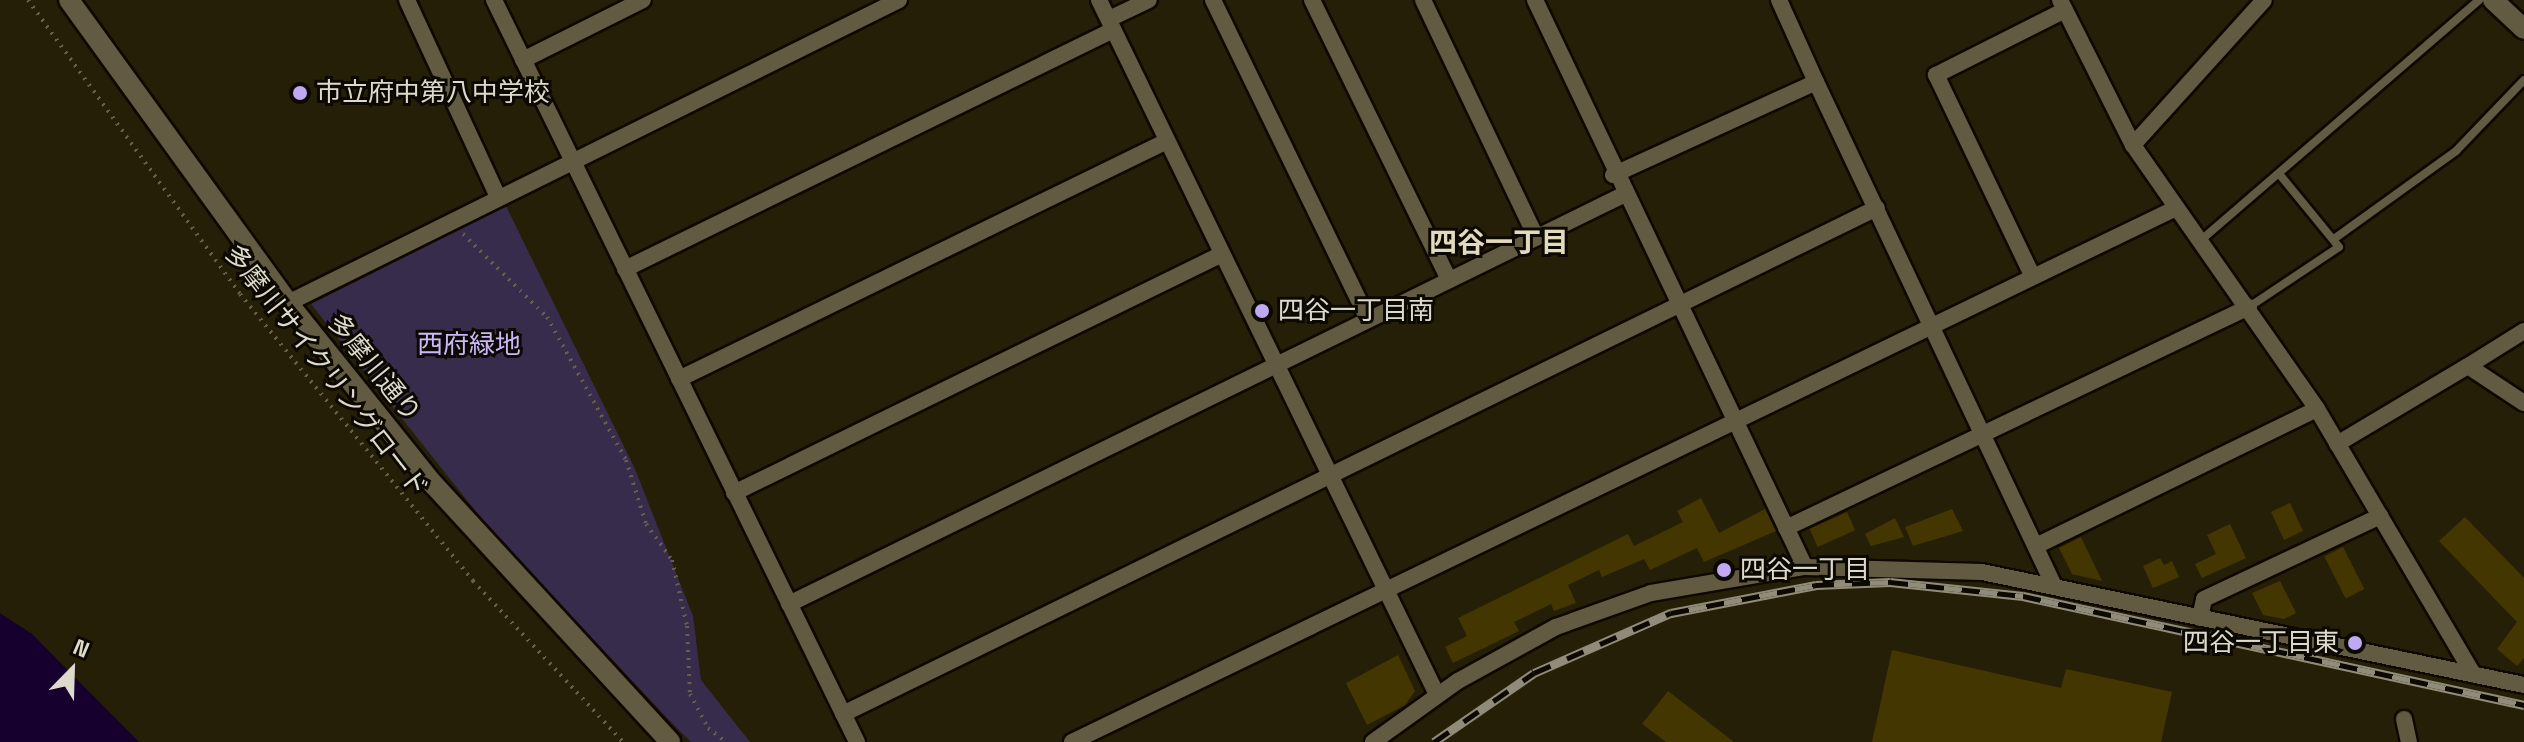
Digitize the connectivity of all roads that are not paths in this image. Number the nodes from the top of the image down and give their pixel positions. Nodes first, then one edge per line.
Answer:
1 (69, 0) edge
2 (407, 0) edge
3 (494, 0) edge
4 (643, 0) edge
5 (899, 0) edge
6 (1099, 0) edge
7 (1149, 0) edge
8 (1213, 0) edge
9 (1312, 0) edge
10 (1423, 0) edge
11 (1535, 0) edge
12 (1779, 0) edge
13 (2264, 0) edge
14 (2479, 0) edge
15 (2493, 0) edge
16 (2062, 5) edge
17 (1111, 25) junction
18 (2524, 29) edge
19 (523, 60) junction
20 (2524, 80) edge
21 (1816, 82) junction
22 (1167, 141) junction
23 (2133, 145) junction
24 (574, 163) junction
25 (1613, 175) junction
26 (2280, 175) junction
27 (497, 195) junction
28 (1623, 195) junction
29 (1877, 208) junction
30 (2174, 209) junction
31 (1536, 237) junction
32 (2334, 239) junction
33 (2196, 244) junction
34 (1222, 254) junction
35 (625, 269) junction
36 (2032, 275) junction
37 (1449, 280) junction
38 (288, 303) junction
39 (1679, 307) junction
40 (2249, 307) junction
41 (1368, 319) junction
42 (1932, 322) junction
43 (2524, 331) edge
44 (1277, 365) junction
45 (2468, 366) junction
46 (679, 379) junction
47 (2524, 403) edge
48 (2317, 409) junction
49 (1732, 419) junction
50 (1984, 433) junction
51 (2337, 444) junction
52 (1331, 476) junction
53 (734, 493) junction
54 (2380, 516) junction
55 (1786, 528) junction
56 (2038, 545) junction
57 (1805, 567) junction
58 (2054, 586) junction
59 (1386, 588) junction
60 (789, 604) junction
61 (2200, 618) junction
62 (2473, 674) junction
63 (2524, 685) edge
64 (1437, 695) junction
65 (843, 714) junction
66 (2404, 719) dead end
67 (1379, 737) edge
68 (670, 742) edge
69 (857, 742) edge
70 (1072, 742) edge
71 (1362, 742) edge
72 (2409, 742) edge

1 - 38 street, 多摩川通り
2 - 27 street
3 - 19 street
4 - 19 street
5 - 24 street
6 - 17 street
7 - 17 street
8 - 41 street
9 - 37 street
10 - 31 street
11 - 25 street
12 - 21 street
13 - 23 street
14 - 26 lane
15 - 18 street
16 - 23 street
16 - 36 street
17 - 22 street
17 - 35 street
19 - 24 street
20 - 32 lane
21 - 25 street
21 - 29 street
22 - 34 street
22 - 46 street
23 - 30 street
24 - 27 street
24 - 35 street
25 - 28 street
26 - 32 lane
26 - 33 lane
27 - 38 street
28 - 31 street
28 - 39 street
29 - 39 street
29 - 42 street
30 - 33 street
30 - 36 street
31 - 37 street
32 - 40 lane
33 - 40 street
34 - 44 street
34 - 53 street
35 - 46 street
36 - 42 street
37 - 41 street
38 - 68 street, 多摩川通り
39 - 49 street
39 - 52 street
40 - 48 street
40 - 50 street
41 - 44 street
42 - 49 street
42 - 50 street
43 - 45 street
44 - 52 street
44 - 60 street
45 - 47 street
45 - 51 street
46 - 53 street
48 - 51 street
48 - 56 street
49 - 55 street
49 - 59 street
50 - 55 street
50 - 56 street
51 - 54 street
52 - 59 street
52 - 65 street
53 - 60 street
54 - 61 street
54 - 62 street
55 - 57 street
56 - 58 street
57 - 58 street
57 - 64 street
58 - 61 street
59 - 64 street
59 - 70 street
60 - 65 street
61 - 62 street
62 - 63 street
64 - 67 street
65 - 69 street
66 - 72 street
67 - 71 street

